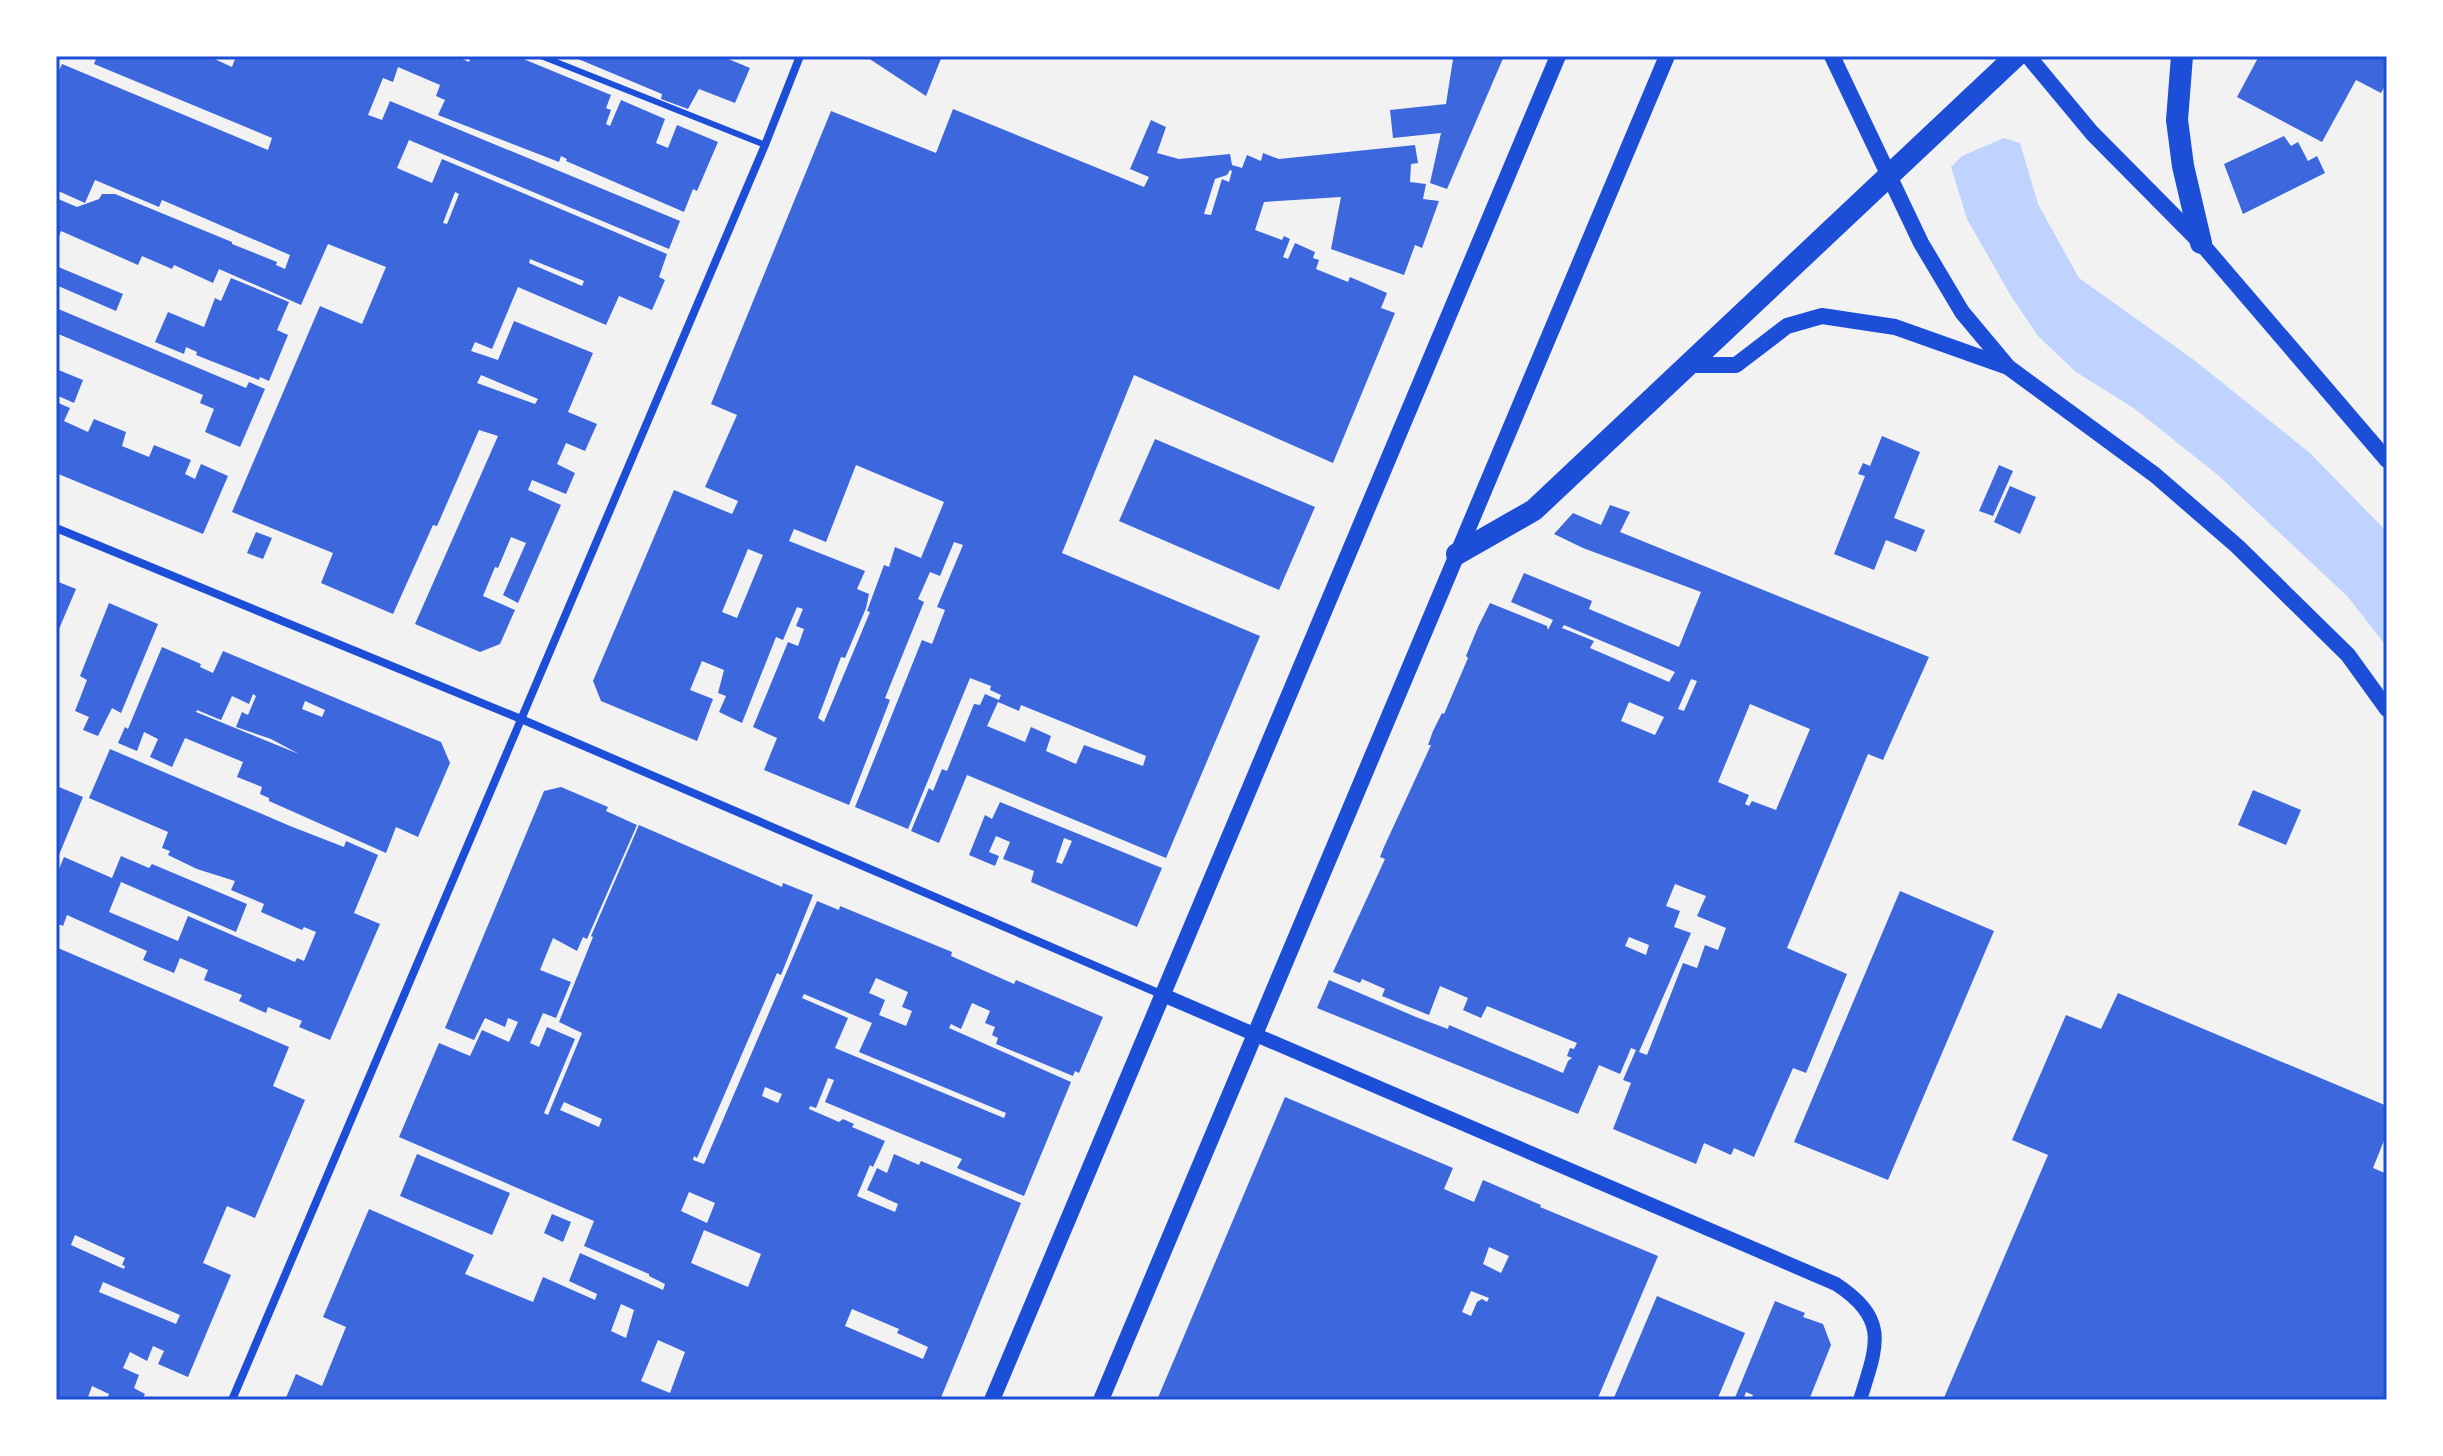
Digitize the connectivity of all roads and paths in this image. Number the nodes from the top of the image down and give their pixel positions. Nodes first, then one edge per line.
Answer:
1 (541, 56) edge
2 (800, 56) edge
3 (1558, 56) edge
4 (1667, 56) edge
5 (1832, 56) edge
6 (2016, 56) edge
7 (2028, 56) edge
8 (2182, 56) edge
9 (765, 145) junction
10 (1889, 176) junction
11 (2201, 243) junction
12 (1689, 365) junction
13 (2008, 367) junction
14 (2387, 460) edge
15 (56, 528) edge
16 (1457, 554) junction
17 (2387, 709) edge
18 (521, 719) junction
19 (1163, 995) junction
20 (1255, 1035) junction
21 (232, 1400) edge
22 (992, 1400) edge
23 (1101, 1400) edge
24 (1860, 1400) edge

1 - 9 lane
2 - 9 street
3 - 19 main road
4 - 16 main road
5 - 10 main road
6 - 10 highway
7 - 11 main road
8 - 11 highway
9 - 18 street
10 - 12 highway
10 - 13 main road
11 - 14 main road
12 - 13 main road
12 - 16 highway
13 - 17 main road
15 - 18 street
16 - 20 main road
18 - 19 street
18 - 21 street
19 - 20 street
19 - 22 main road
20 - 23 main road
20 - 24 street

